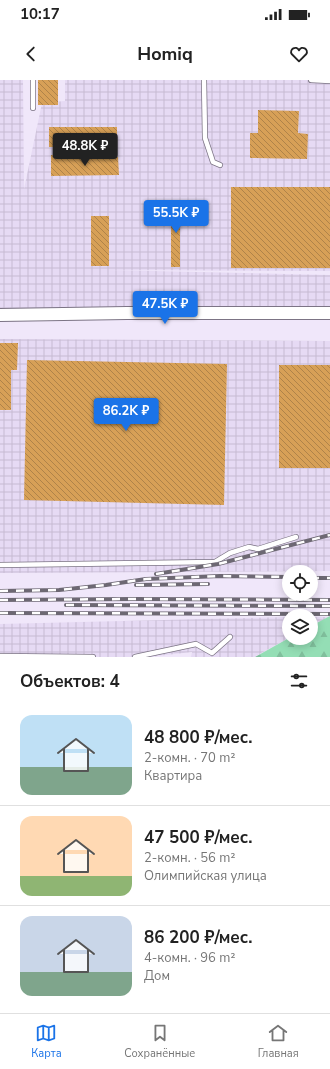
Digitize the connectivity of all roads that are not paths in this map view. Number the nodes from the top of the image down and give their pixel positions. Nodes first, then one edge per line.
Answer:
1 (33, 80) edge
2 (204, 80) edge
3 (312, 80) edge
4 (330, 81) edge
5 (33, 108) dead end
6 (220, 165) dead end
7 (330, 313) edge
8 (0, 315) edge
9 (296, 537) dead end
10 (0, 565) edge
11 (230, 637) dead end
12 (0, 656) edge
13 (93, 657) edge
14 (135, 657) edge

1 - 5 lane
2 - 6 lane
3 - 4 lane
7 - 8 street
9 - 10 lane
11 - 14 lane
12 - 13 lane

